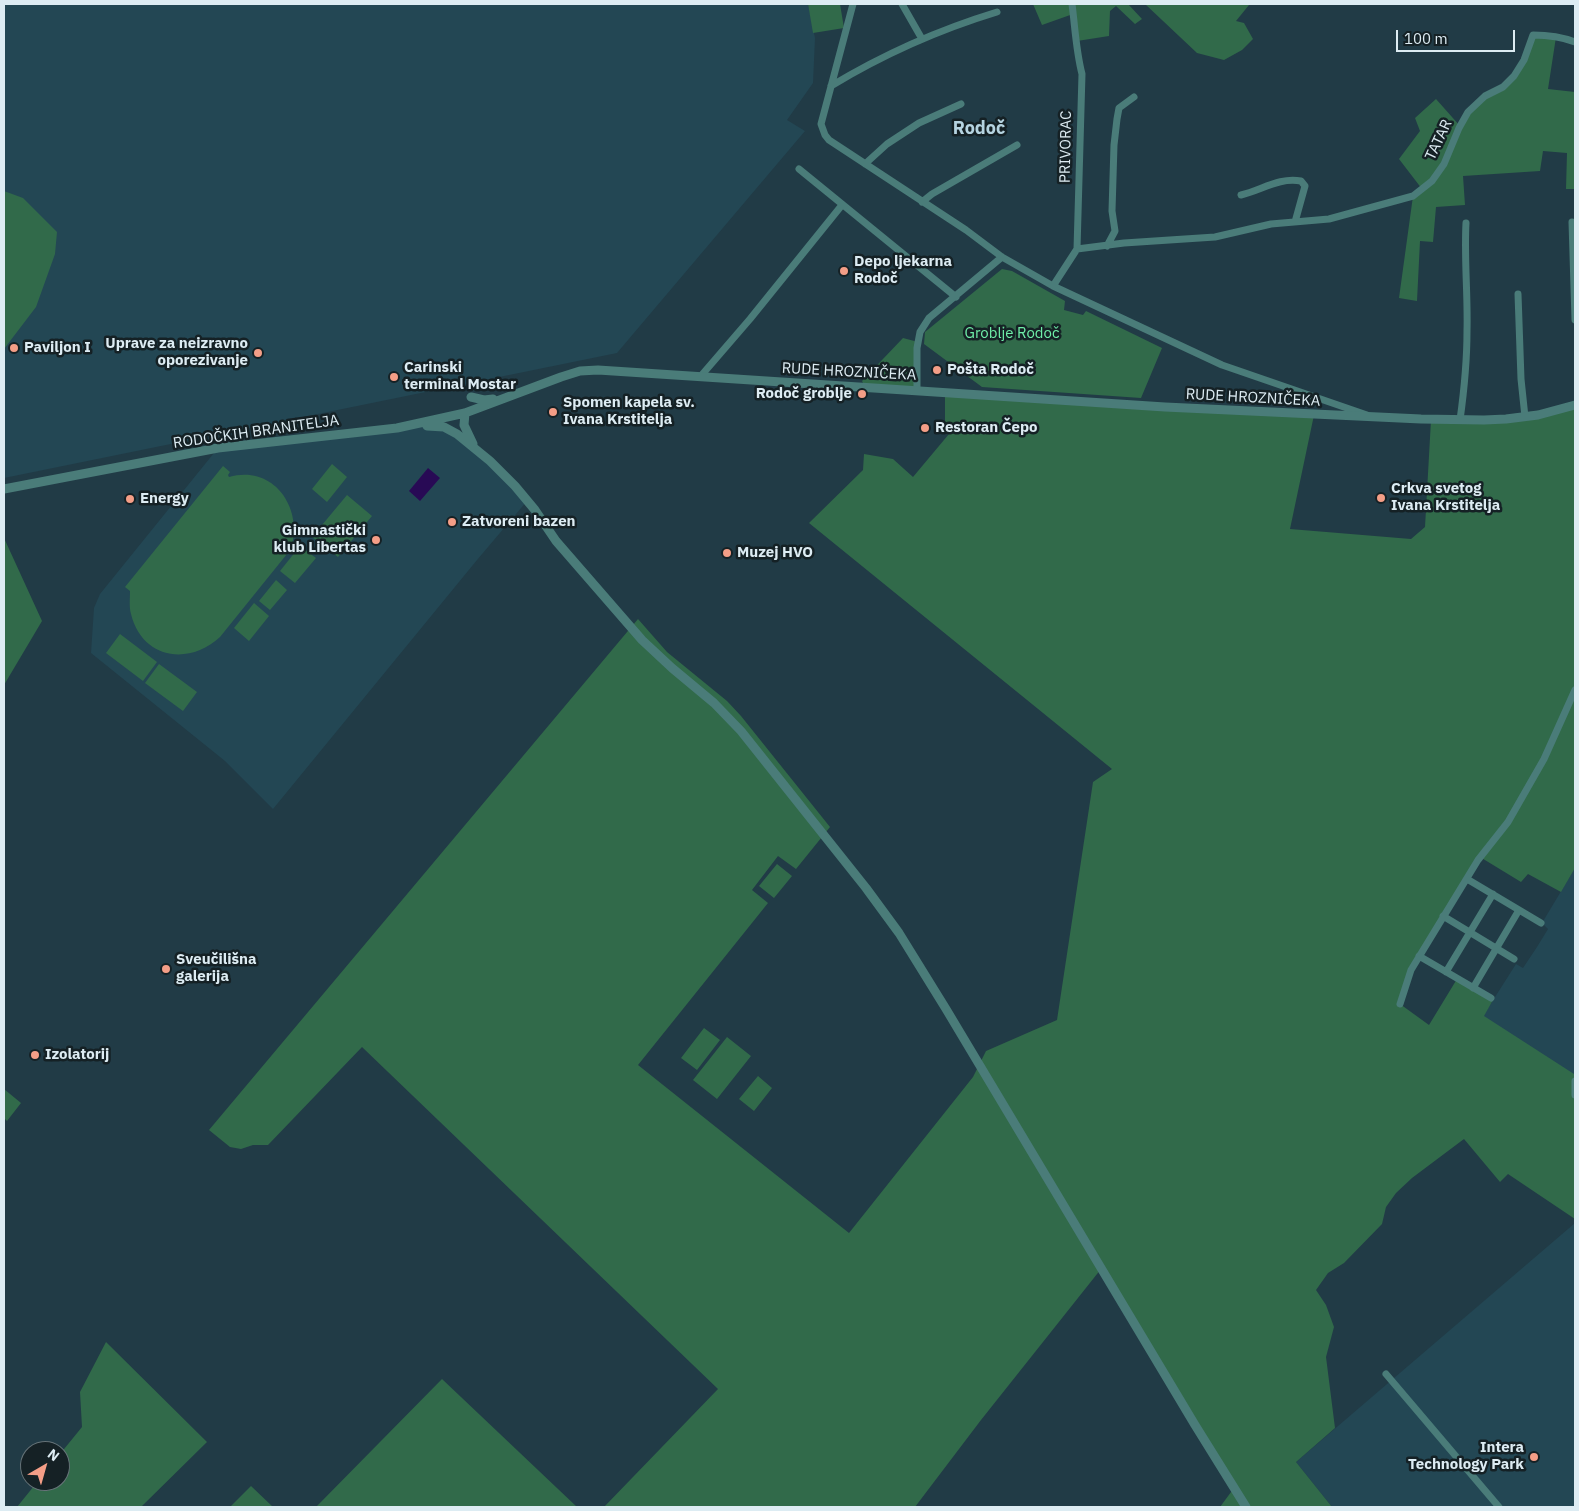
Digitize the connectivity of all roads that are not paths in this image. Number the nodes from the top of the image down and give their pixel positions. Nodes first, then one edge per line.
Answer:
1 (853, 4) edge
2 (902, 4) edge
3 (1072, 4) edge
4 (997, 12) dead end
5 (922, 39) junction
6 (1575, 42) edge
7 (831, 86) junction
8 (1134, 96) dead end
9 (961, 104) dead end
10 (1017, 145) dead end
11 (865, 164) junction
12 (799, 170) dead end
13 (1241, 195) dead end
14 (922, 202) junction
15 (842, 205) junction
16 (1295, 222) junction
17 (1572, 222) dead end
18 (1466, 223) dead end
19 (1107, 246) junction
20 (1077, 249) junction
21 (1002, 257) junction
22 (1053, 286) junction
23 (1518, 294) dead end
24 (956, 297) junction
25 (1575, 320) edge
26 (700, 377) junction
27 (917, 390) junction
28 (471, 397) dead end
29 (506, 397) junction
30 (1575, 405) edge
31 (482, 407) joint
32 (465, 413) junction
33 (454, 416) junction
34 (1370, 416) junction
35 (1525, 417) junction
36 (1460, 420) junction
37 (402, 427) junction
38 (457, 434) junction
39 (475, 449) junction
40 (4, 489) edge
41 (1575, 690) edge
42 (1467, 879) junction
43 (1493, 894) junction
44 (1519, 910) junction
45 (1443, 916) junction
46 (1541, 922) dead end
47 (1470, 932) junction
48 (1495, 948) junction
49 (1418, 956) junction
50 (1514, 959) dead end
51 (1446, 972) junction
52 (1473, 988) junction
53 (1491, 998) dead end
54 (1400, 1004) dead end
55 (1575, 1081) edge
56 (1575, 1095) edge
57 (1386, 1374) dead end
58 (1246, 1507) edge
59 (1498, 1507) edge

1 - 7 street
2 - 5 street
3 - 20 street, PRIVORAC
4 - 5 street
5 - 7 street
6 - 16 street, TATAR
7 - 11 street
8 - 19 street
9 - 11 street
10 - 14 street
11 - 14 street
12 - 15 street
13 - 16 street
14 - 21 street
15 - 24 street
15 - 26 street
16 - 19 street, TATAR
17 - 25 street
18 - 36 street
19 - 20 street, TATAR
20 - 22 street
21 - 22 street
21 - 24 street
22 - 34 street
23 - 35 street
24 - 27 street
26 - 27 street, RUDE HROZNIČEKA
26 - 29 street, RUDE HROZNIČEKA
27 - 34 street, RUDE HROZNIČEKA
28 - 29 street
29 - 31 street, RUDE HROZNIČEKA
30 - 35 street, RUDE HROZNIČEKA
31 - 32 street, RODOČKIH BRANITELJA
32 - 33 street, RODOČKIH BRANITELJA
32 - 39 street
33 - 37 street, RODOČKIH BRANITELJA
33 - 38 street
34 - 36 street, RUDE HROZNIČEKA
35 - 36 street, RUDE HROZNIČEKA
37 - 38 street
37 - 40 street, RODOČKIH BRANITELJA
38 - 39 street
39 - 58 street
41 - 42 street
42 - 43 street
42 - 45 street
43 - 44 street
43 - 47 street
44 - 46 street
44 - 48 street
45 - 47 street
45 - 49 street
47 - 48 street
47 - 51 street
48 - 50 street
48 - 52 street
49 - 51 street
49 - 54 street
51 - 52 street
52 - 53 street
55 - 56 street
57 - 59 street

